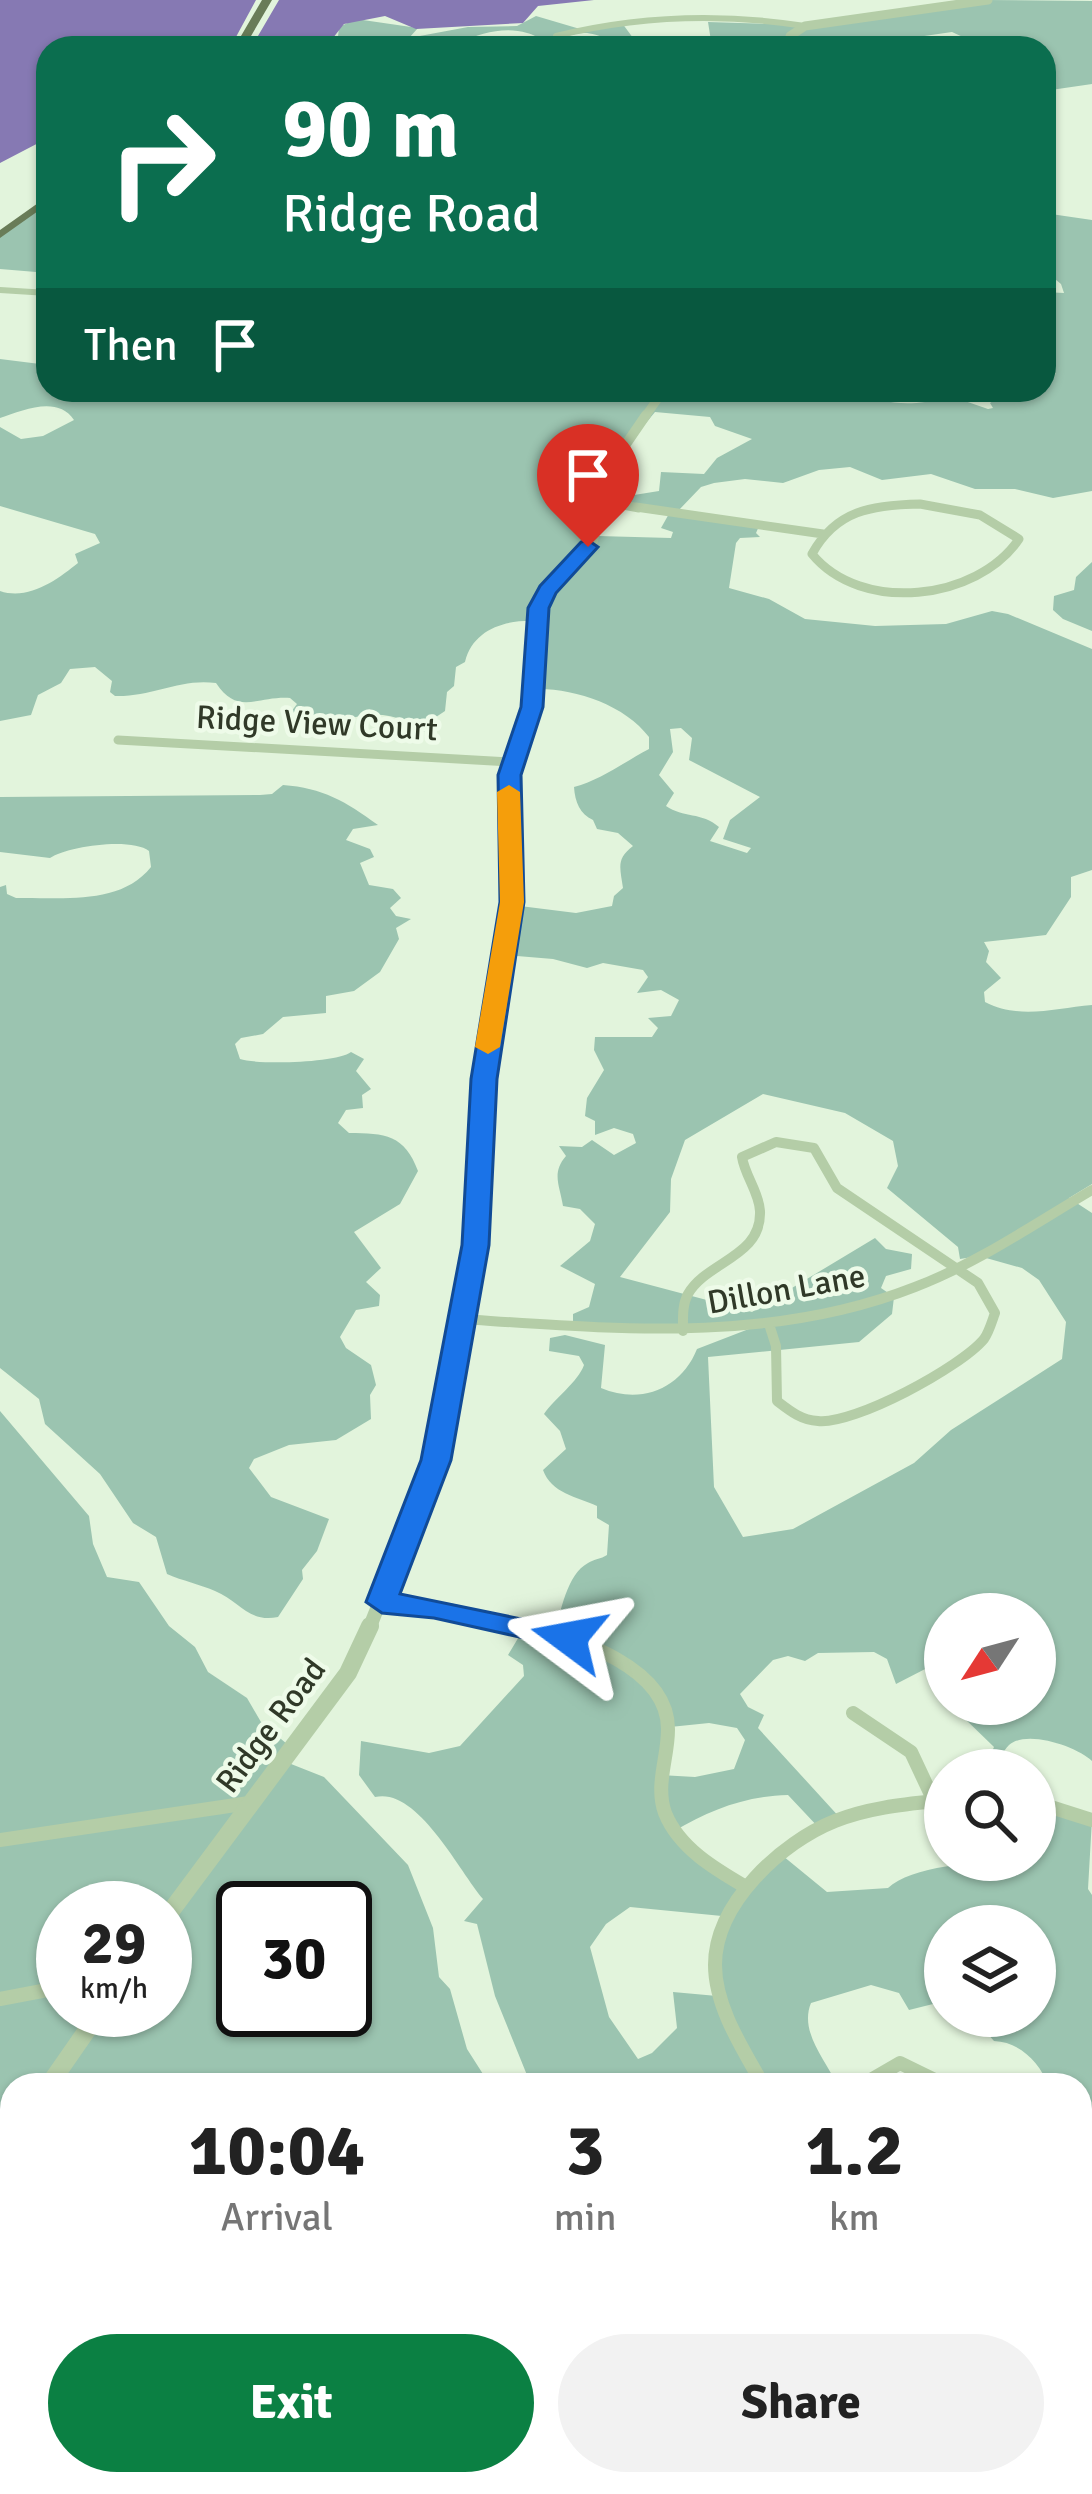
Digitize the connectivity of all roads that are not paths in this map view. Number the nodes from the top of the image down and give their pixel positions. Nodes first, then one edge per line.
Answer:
1 (267, 0) edge
2 (988, 0) edge
3 (805, 26) junction
4 (245, 36) edge
5 (556, 36) dead end
6 (790, 36) edge
7 (36, 208) edge
8 (0, 235) edge
9 (0, 290) edge
10 (36, 292) edge
11 (656, 402) edge
12 (602, 501) junction
13 (823, 533) junction
14 (118, 740) dead end
15 (512, 762) junction
16 (1092, 1190) edge
17 (956, 1266) junction
18 (462, 1319) junction
19 (769, 1324) junction
20 (683, 1331) junction
21 (382, 1602) junction
22 (853, 1713) dead end
23 (924, 1774) edge
24 (249, 1803) junction
25 (924, 1804) edge
26 (1056, 1809) edge
27 (1092, 1820) edge
28 (0, 1840) edge
29 (192, 1882) edge
30 (746, 1887) junction
31 (36, 1993) edge
32 (0, 1999) edge
33 (82, 2037) edge
34 (57, 2073) edge
35 (756, 2073) edge
36 (885, 2073) edge
37 (920, 2073) edge

1 - 4 main road
2 - 3 street
3 - 5 street
3 - 6 street
7 - 8 main road
9 - 10 street
11 - 12 street, Ridge Road
12 - 13 street
12 - 15 street, Ridge Road
13 - 13 street
14 - 15 street, Ridge View Court
15 - 18 street, Ridge Road
16 - 17 street, Dillon Lane
17 - 19 street, Dillon Lane
17 - 19 street
17 - 20 street
18 - 20 street, Dillon Lane
18 - 21 street, Ridge Road
19 - 20 street, Dillon Lane
21 - 24 street, Ridge Road
21 - 30 street
22 - 23 street
24 - 28 street
24 - 29 street, Ridge Road
25 - 30 street
26 - 27 street
30 - 35 street
31 - 32 street
33 - 34 street
36 - 37 street

